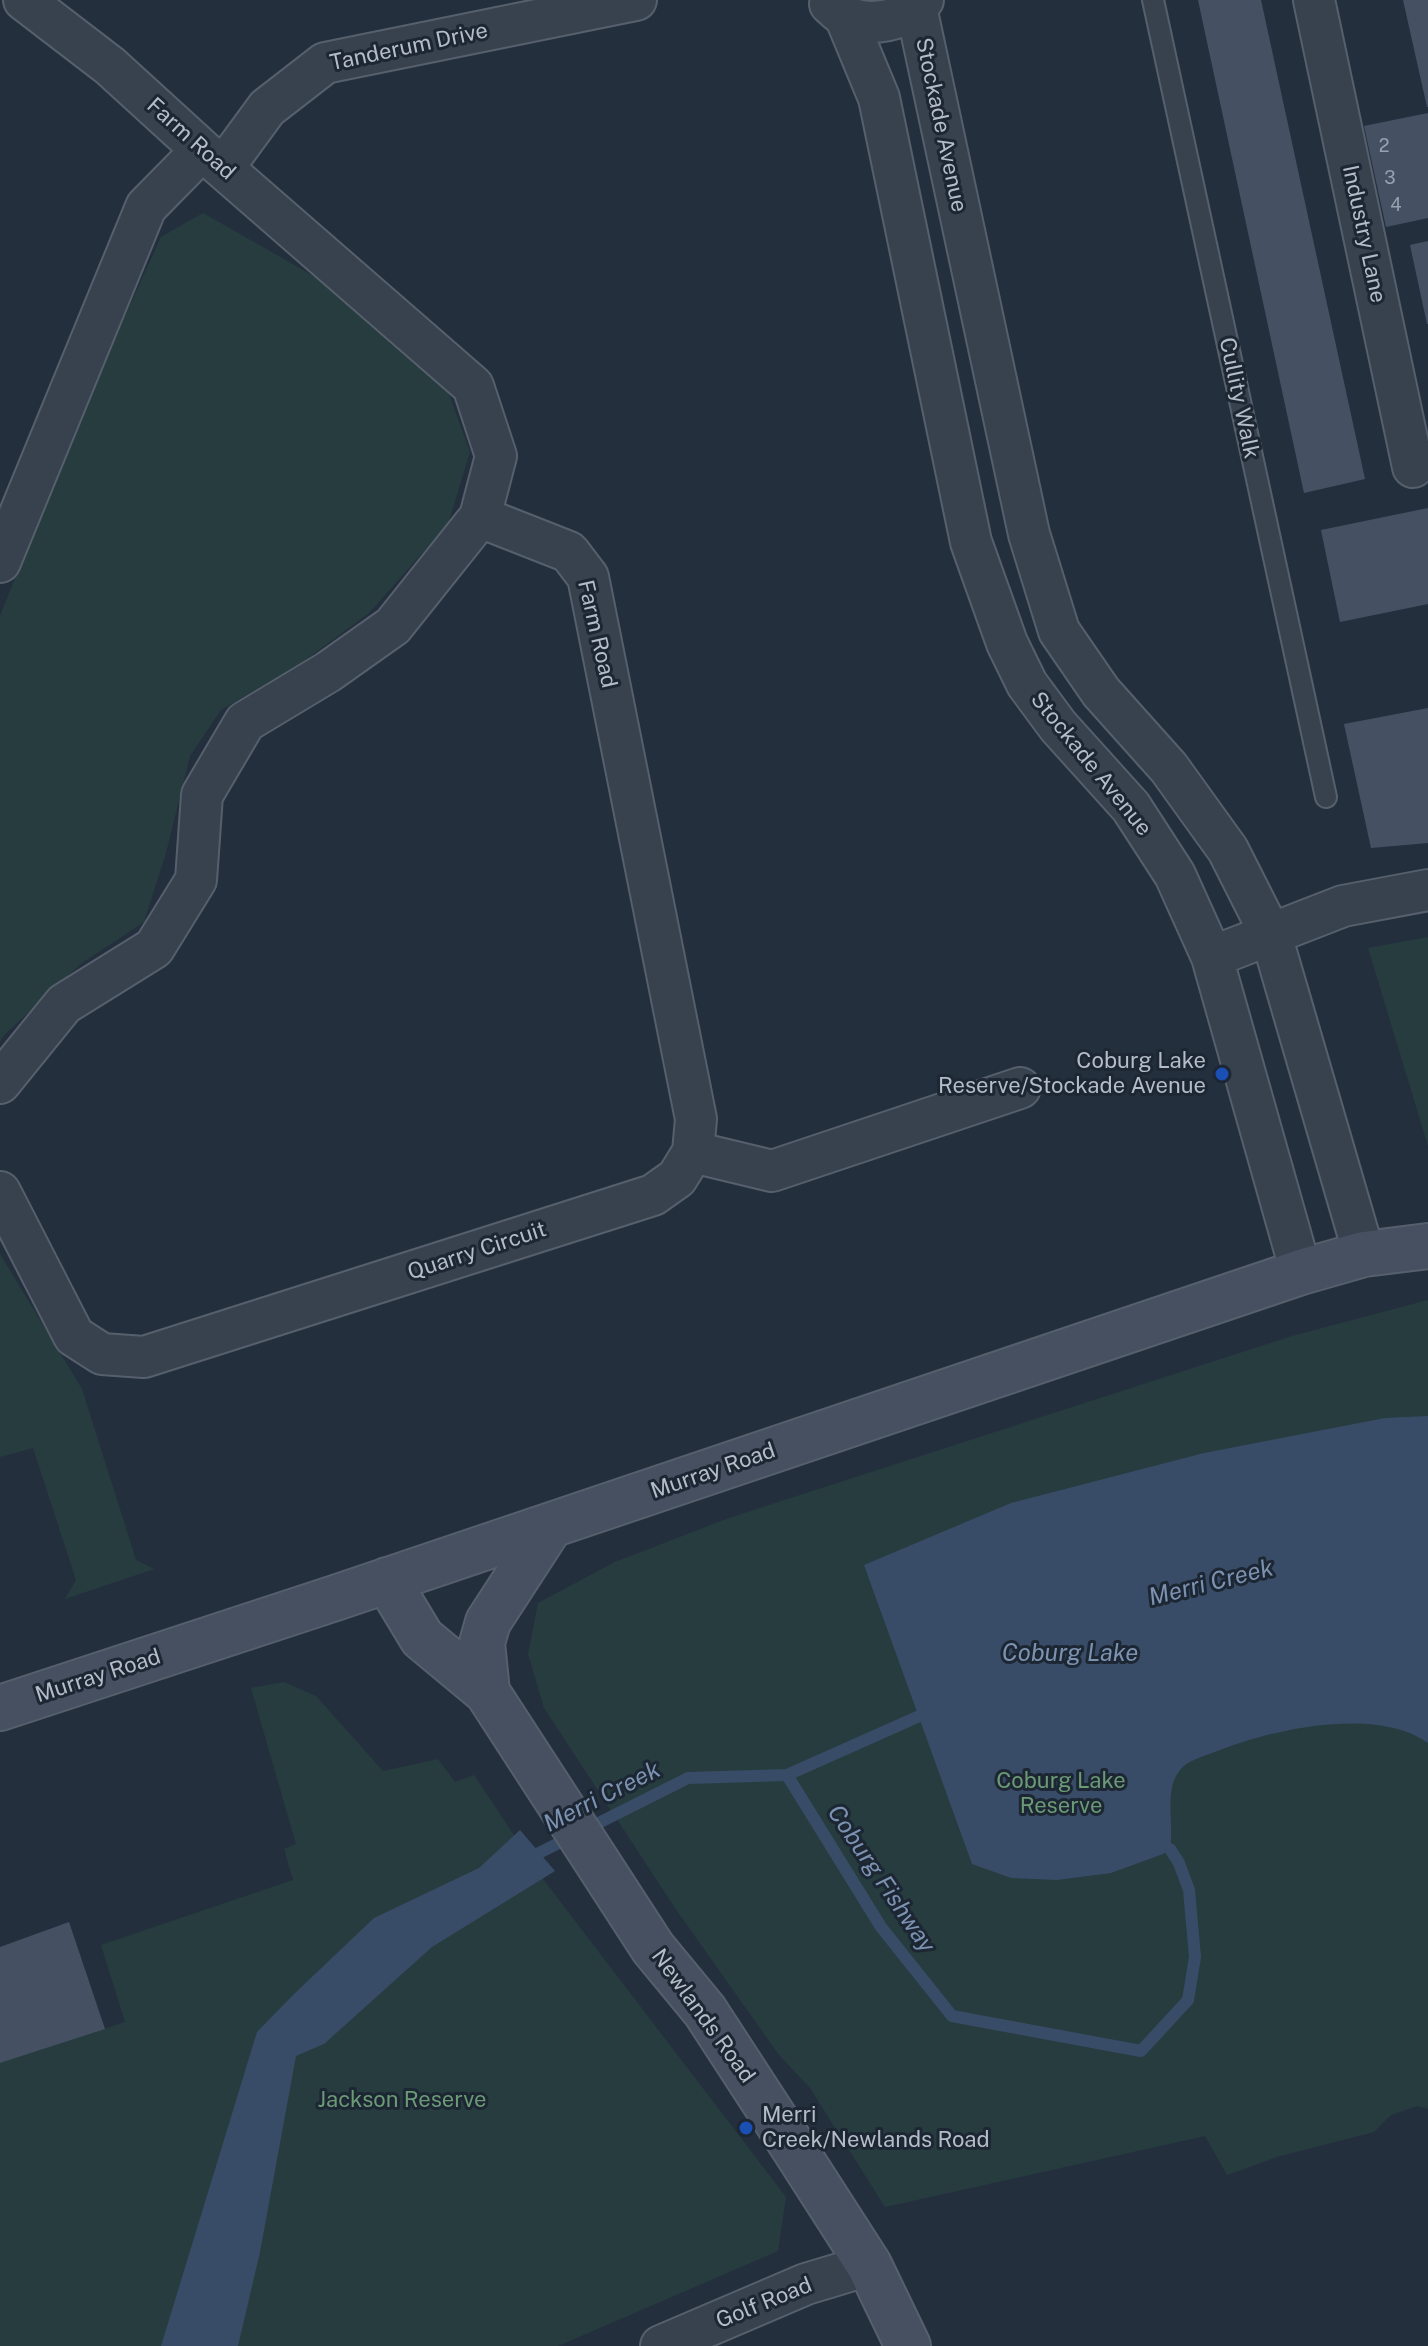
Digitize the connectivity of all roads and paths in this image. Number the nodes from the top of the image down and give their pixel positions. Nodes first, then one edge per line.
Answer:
1 (24, 0) edge
2 (636, 0) edge
3 (1153, 0) edge
4 (1314, 0) edge
5 (920, 4) edge
6 (835, 8) edge
7 (213, 159) junction
8 (1413, 467) dead end
9 (480, 517) junction
10 (0, 562) edge
11 (1326, 797) dead end
12 (1428, 890) edge
13 (1271, 935) junction
14 (1212, 957) junction
15 (0, 1083) edge
16 (1020, 1088) dead end
17 (693, 1152) junction
18 (0, 1192) edge
19 (1428, 1246) edge
20 (1364, 1254) junction
21 (1301, 1272) junction
22 (551, 1525) junction
23 (387, 1580) junction
24 (494, 1702) junction
25 (0, 1708) edge
26 (869, 2265) junction
27 (661, 2346) edge
28 (908, 2346) edge

1 - 7 street, Farm Road
2 - 7 street, Tanderum Drive
3 - 11 lane, Cullity Walk
4 - 8 street, Industry Lane
5 - 6 street
5 - 13 street, Stockade Avenue
6 - 14 street, Stockade Avenue
7 - 9 street, Farm Road
7 - 10 street, Tanderum Drive
9 - 15 street
9 - 17 street, Farm Road
12 - 13 street
13 - 14 street
13 - 20 street, Stockade Avenue
14 - 21 street, Stockade Avenue
16 - 17 street
17 - 18 street, Quarry Circuit
19 - 20 main road, Murray Road
20 - 21 main road, Murray Road
21 - 22 main road, Murray Road
22 - 23 main road, Murray Road
22 - 24 main road, Newlands Road
23 - 24 main road, Newlands Road
23 - 25 main road, Murray Road
24 - 26 main road, Newlands Road
26 - 27 street, Golf Road
26 - 28 main road, Newlands Road

